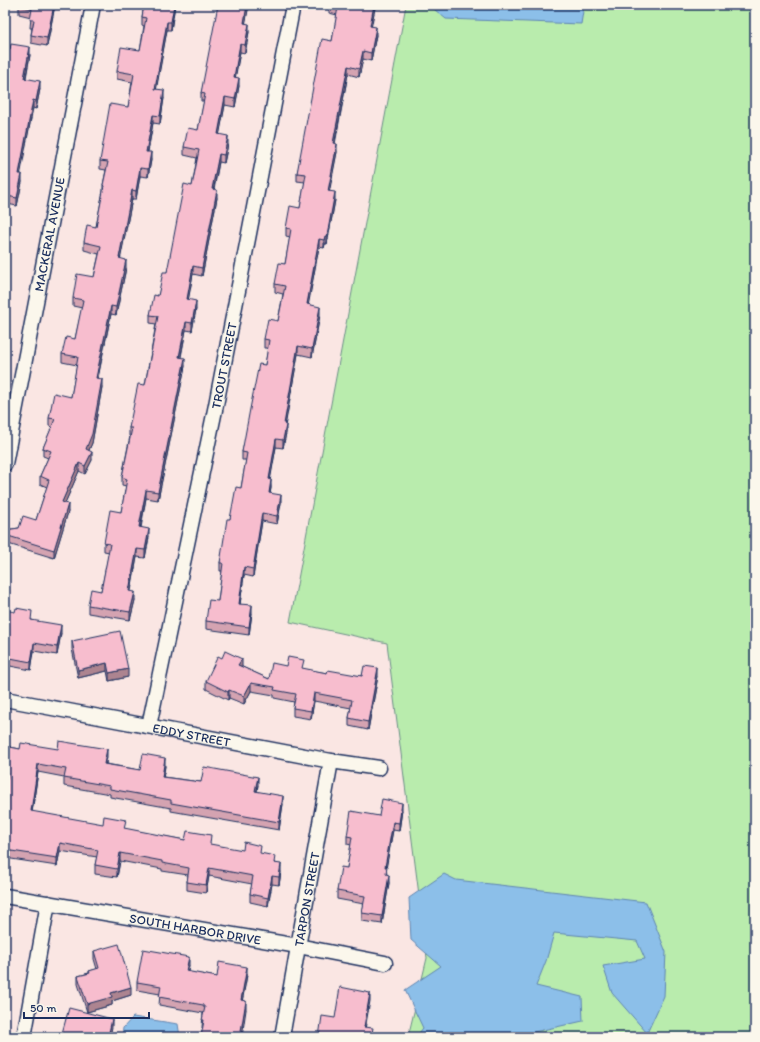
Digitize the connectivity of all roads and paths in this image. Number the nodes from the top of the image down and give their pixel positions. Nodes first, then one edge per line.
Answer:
1 (93, 5) edge
2 (292, 5) edge
3 (5, 464) edge
4 (5, 699) edge
5 (149, 726) junction
6 (331, 761) junction
7 (378, 768) dead end
8 (5, 896) edge
9 (48, 903) junction
10 (298, 946) junction
11 (385, 963) dead end
12 (24, 1037) edge
13 (282, 1037) edge

1 - 3 street, MACKERAL AVENUE
2 - 5 street, TROUT STREET
4 - 5 street, EDDY STREET
5 - 6 street, EDDY STREET
6 - 7 street, EDDY STREET
6 - 10 street, TARPON STREET
8 - 9 street, SOUTH HARBOR DRIVE
9 - 10 street, SOUTH HARBOR DRIVE
9 - 12 street
10 - 11 street, SOUTH HARBOR DRIVE
10 - 13 street, TARPON STREET

